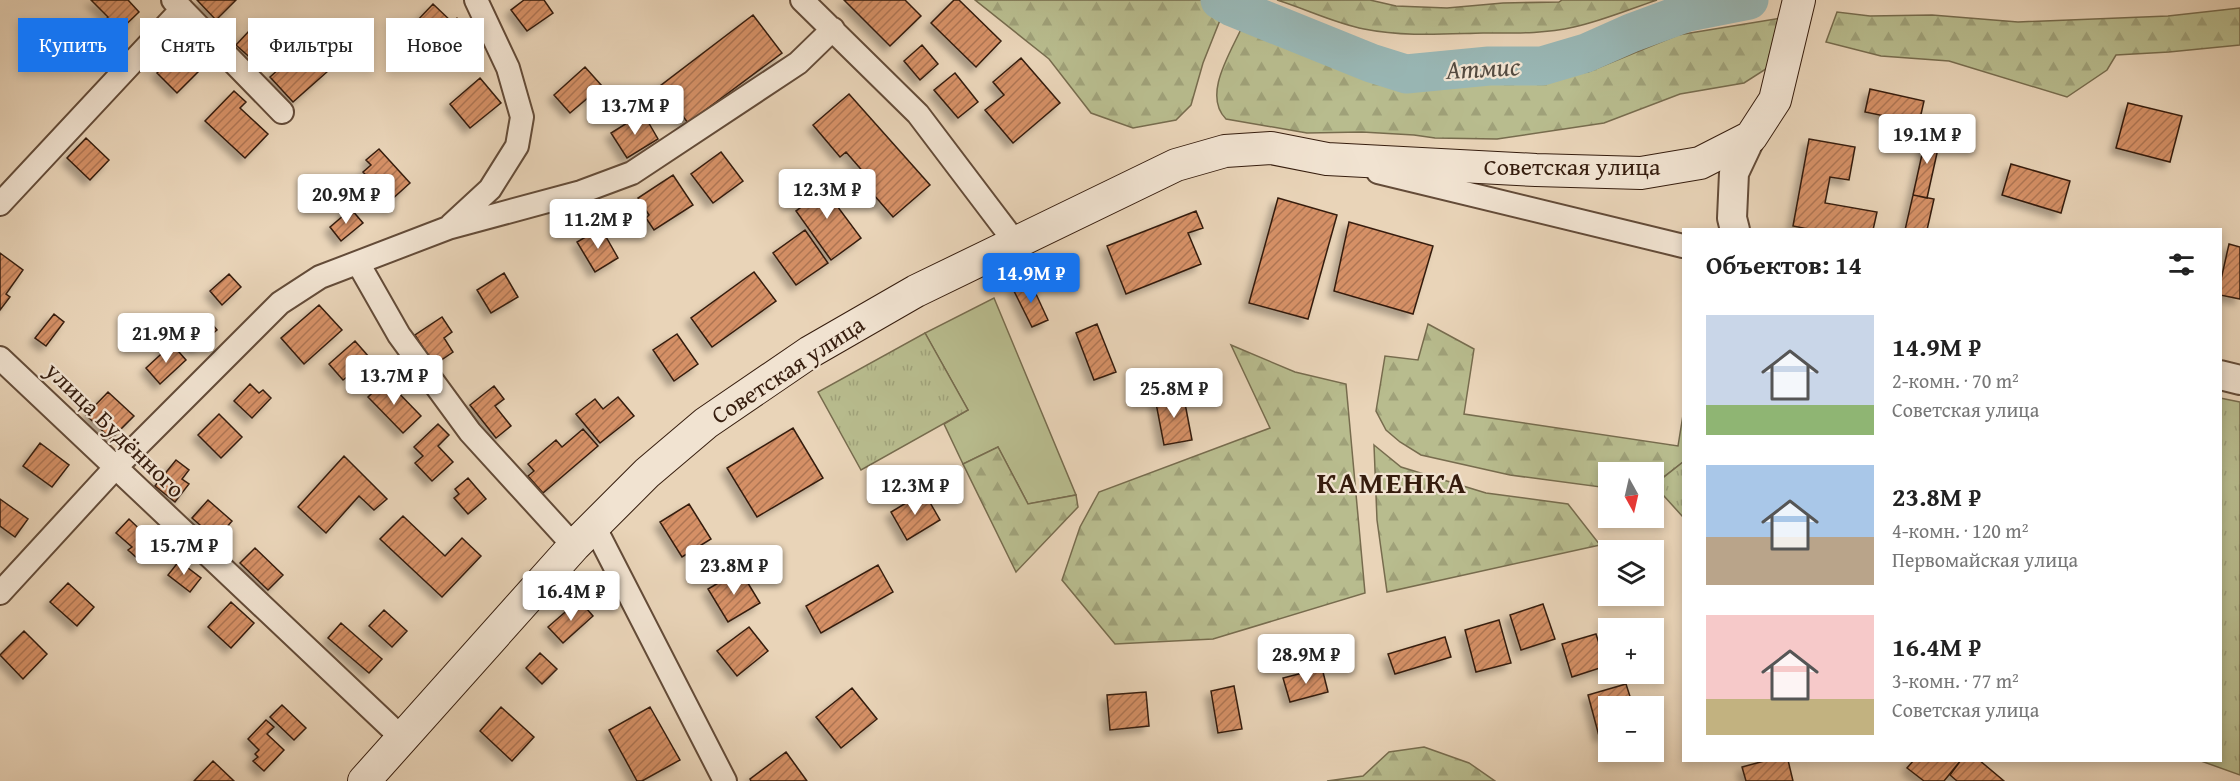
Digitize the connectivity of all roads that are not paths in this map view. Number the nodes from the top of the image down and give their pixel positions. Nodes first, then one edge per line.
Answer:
1 (476, 0) edge
2 (802, 0) edge
3 (1799, 0) edge
4 (178, 4) edge
5 (833, 29) junction
6 (282, 112) dead end
7 (1751, 137) junction
8 (1326, 159) junction
9 (0, 204) edge
10 (448, 228) junction
11 (1734, 228) edge
12 (1015, 243) junction
13 (1682, 246) edge
14 (358, 263) junction
15 (0, 358) edge
16 (2222, 376) edge
17 (2240, 380) edge
18 (115, 468) junction
19 (584, 536) junction
20 (0, 593) edge
21 (402, 738) junction
22 (364, 781) edge
23 (725, 781) edge

1 - 10 street
2 - 5 street
3 - 7 main road
4 - 6 street
4 - 9 street
5 - 10 street
5 - 12 street
7 - 8 main road, Советская улица
7 - 11 street
8 - 12 main road, Советская улица
8 - 13 street, Советская улица
10 - 14 street
12 - 19 main road, Советская улица
14 - 18 street
14 - 19 street
15 - 18 street, улица Будённого
16 - 17 street
18 - 20 street
18 - 21 street, улица Будённого
19 - 21 main road, Советская улица
19 - 23 street
21 - 22 main road, Советская улица

